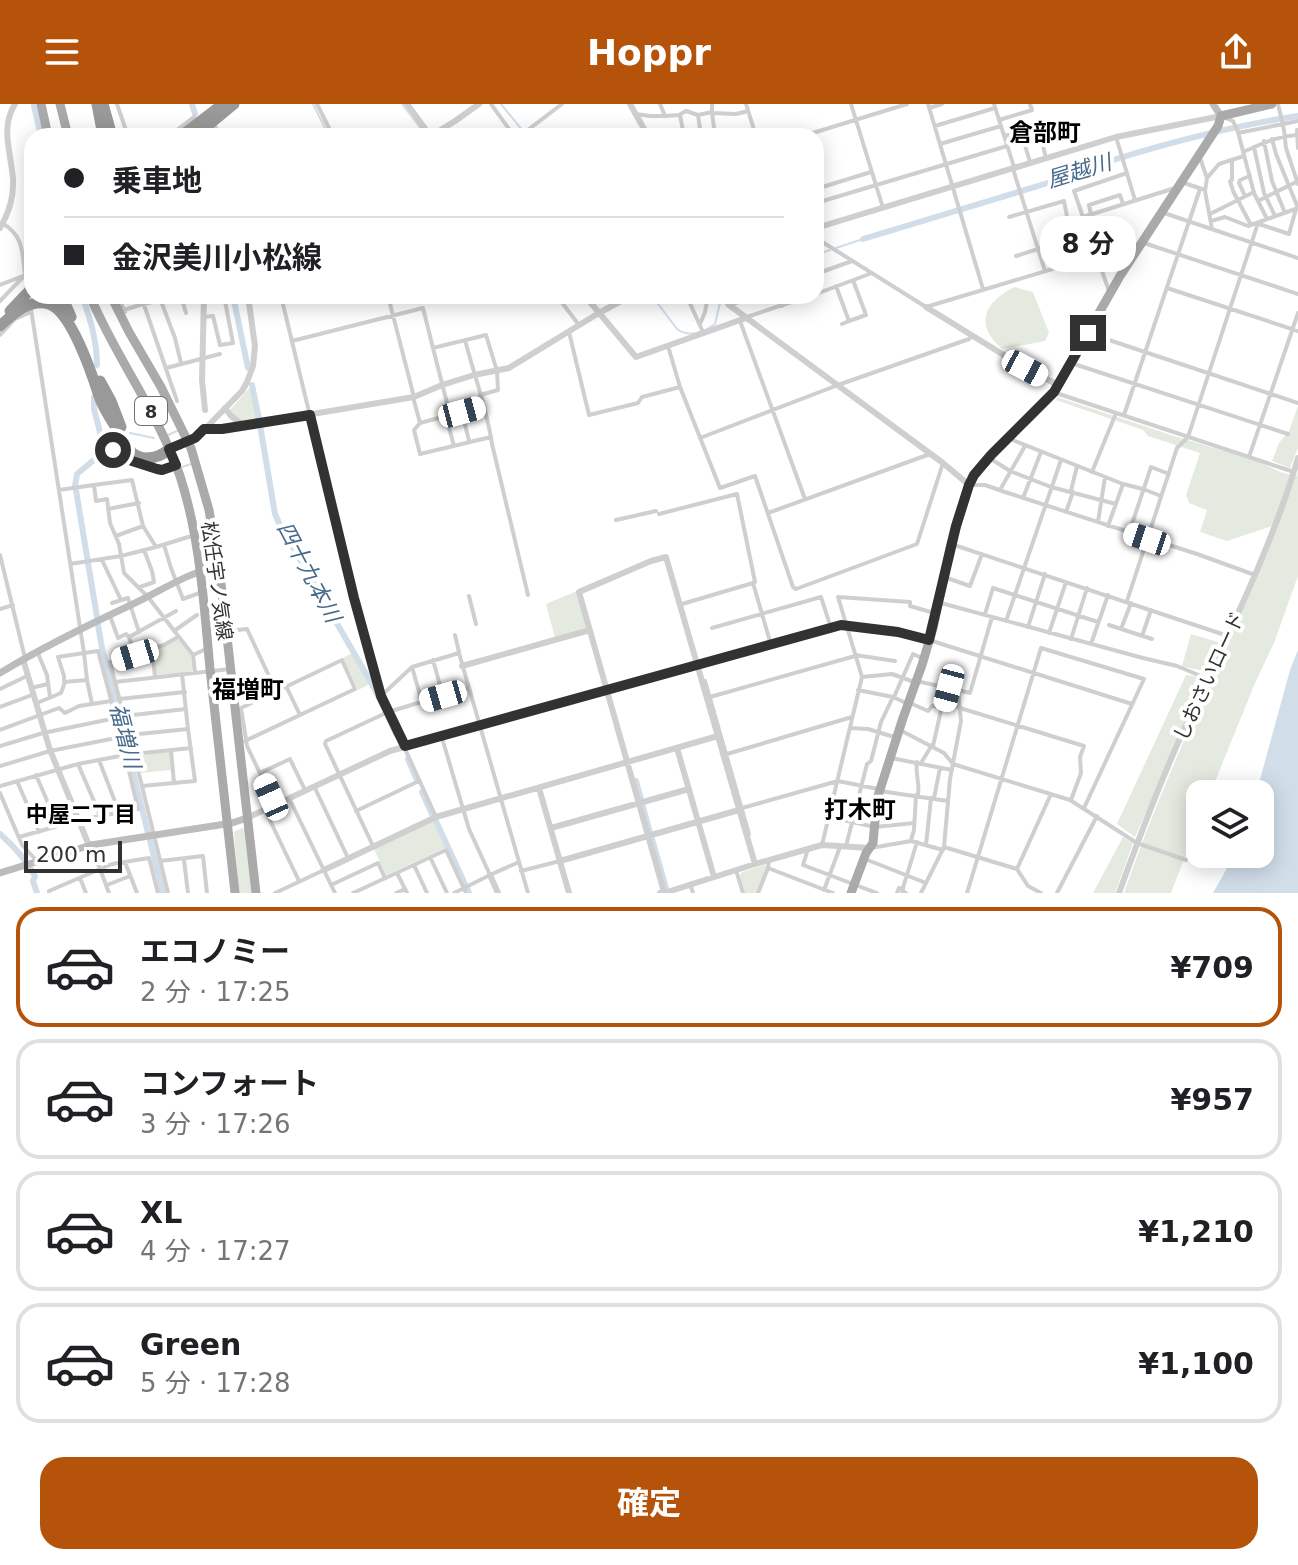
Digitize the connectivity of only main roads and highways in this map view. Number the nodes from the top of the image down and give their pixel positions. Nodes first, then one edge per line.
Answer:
1 (41, 104) edge
2 (60, 104) edge
3 (100, 104) edge
4 (224, 104) edge
5 (234, 104) edge
6 (1213, 104) edge
7 (1272, 104) edge
8 (1219, 121) junction
9 (46, 128) edge
10 (66, 128) edge
11 (106, 128) edge
12 (194, 128) edge
13 (205, 128) edge
14 (24, 284) edge
15 (24, 297) edge
16 (65, 304) edge
17 (94, 304) edge
18 (116, 304) edge
19 (0, 313) edge
20 (0, 324) edge
21 (98, 382) junction
22 (169, 449) junction
23 (218, 567) junction
24 (200, 571) junction
25 (0, 673) edge
26 (247, 818) junction
27 (228, 823) junction
28 (0, 873) edge
29 (853, 889) edge
30 (235, 893) edge
31 (256, 893) edge

1 - 9 main road
2 - 10 main road
3 - 11 highway
4 - 12 highway
5 - 13 highway
6 - 8 main road
7 - 8 main road
8 - 29 main road
14 - 19 highway
15 - 20 highway
16 - 21 highway
17 - 22 main road, 松任宇ノ気線 / 8
18 - 23 main road, 松任宇ノ気線 / 8
20 - 21 highway
21 - 22 highway
22 - 24 main road, 松任宇ノ気線 / 8
23 - 24 main road
23 - 26 main road, 松任宇ノ気線 / 8
24 - 25 main road
24 - 27 main road, 松任宇ノ気線 / 8
26 - 27 main road
26 - 31 main road, 松任宇ノ気線 / 8
27 - 28 main road
27 - 30 main road, 松任宇ノ気線 / 8

